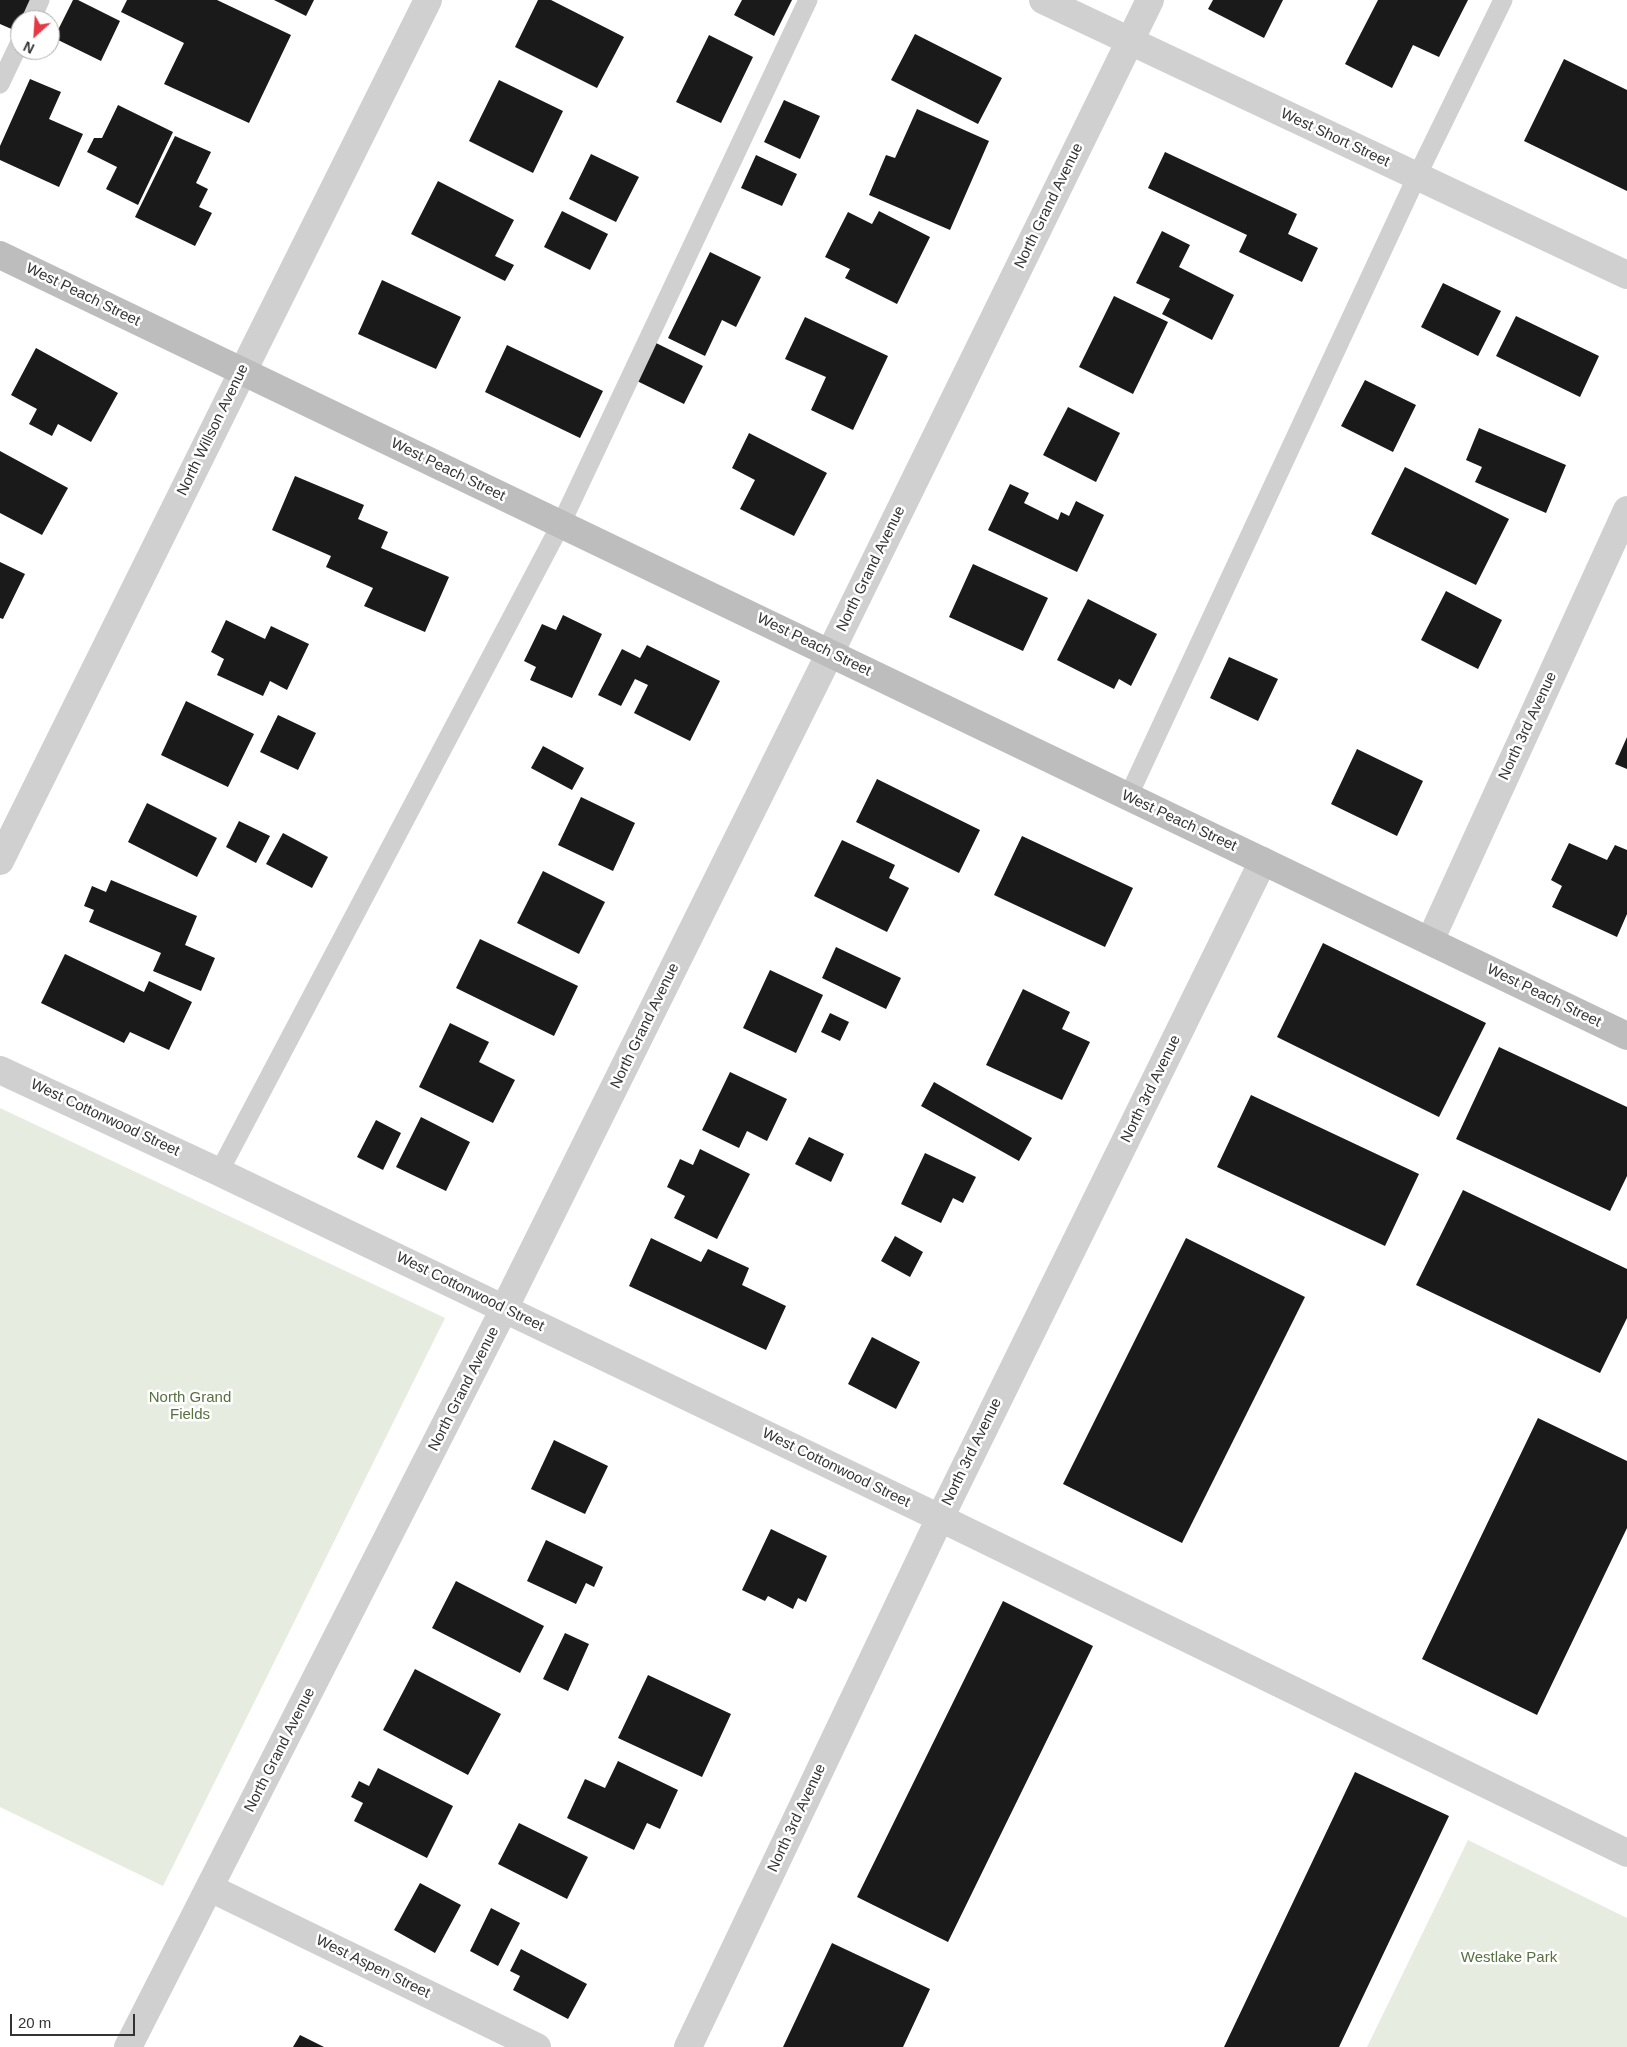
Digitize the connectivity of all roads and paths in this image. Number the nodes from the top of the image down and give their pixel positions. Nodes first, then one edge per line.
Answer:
1 (428, 0) edge
2 (808, 0) edge
3 (1043, 0) edge
4 (1150, 0) edge
5 (1503, 0) edge
6 (1130, 41) junction
7 (11, 60) edge
8 (0, 84) edge
9 (1416, 176) junction
10 (0, 255) edge
11 (1627, 275) edge
12 (243, 371) junction
13 (1627, 510) edge
14 (561, 524) junction
15 (830, 653) junction
16 (1128, 797) junction
17 (0, 861) edge
18 (1263, 861) junction
19 (1430, 941) junction
20 (1627, 1036) edge
21 (0, 1070) edge
22 (218, 1172) junction
23 (504, 1309) junction
24 (940, 1518) junction
25 (1627, 1853) edge
26 (210, 1888) junction
27 (128, 2047) edge
28 (538, 2047) edge
29 (688, 2047) edge

1 - 12 street, North Willson Avenue
2 - 14 lane
3 - 6 street, West Short Street
4 - 6 street, North Grand Avenue
5 - 9 lane
6 - 9 street, West Short Street
6 - 15 street, North Grand Avenue
7 - 8 lane
9 - 11 street, West Short Street
9 - 16 lane
10 - 12 main road, West Peach Street
12 - 14 main road, West Peach Street
12 - 17 street, North Willson Avenue
13 - 19 street, North 3rd Avenue
14 - 15 main road, West Peach Street
14 - 22 lane
15 - 16 main road, West Peach Street
15 - 23 street, North Grand Avenue
16 - 18 main road, West Peach Street
18 - 19 main road, West Peach Street
18 - 24 street, North 3rd Avenue
19 - 20 main road, West Peach Street
21 - 22 street, West Cottonwood Street
22 - 23 street, West Cottonwood Street
23 - 24 street, West Cottonwood Street
23 - 26 street, North Grand Avenue
24 - 25 street, West Cottonwood Street
24 - 29 street, North 3rd Avenue
26 - 27 street, North Grand Avenue
26 - 28 street, West Aspen Street

